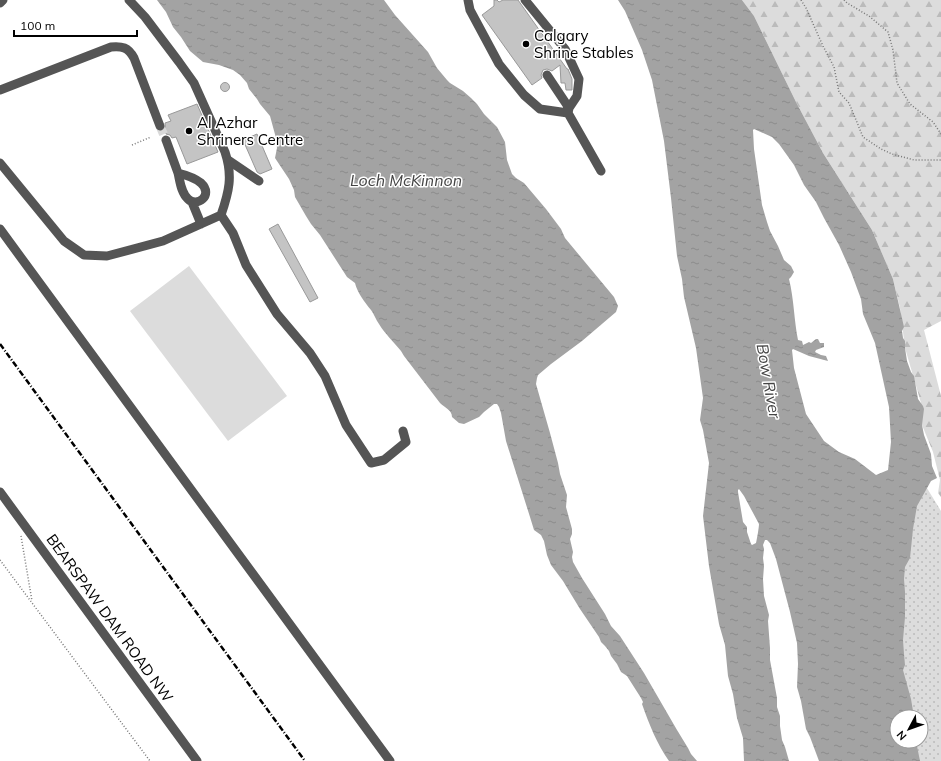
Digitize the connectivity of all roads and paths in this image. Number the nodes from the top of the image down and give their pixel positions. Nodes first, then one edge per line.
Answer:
1 (3, 0) edge
2 (129, 0) edge
3 (468, 0) edge
4 (525, 0) edge
5 (801, 0) edge
6 (844, 0) edge
7 (0, 3) edge
8 (547, 75) dead end
9 (0, 90) edge
10 (569, 111) junction
11 (160, 126) tunnel mouth
12 (941, 134) edge
13 (151, 137) dead end
14 (166, 140) tunnel mouth
15 (132, 145) dead end
16 (228, 160) junction
17 (941, 160) edge
18 (0, 163) edge
19 (601, 171) dead end
20 (178, 173) junction
21 (259, 181) dead end
22 (192, 202) junction
23 (221, 215) junction
24 (201, 224) junction
25 (0, 229) edge
26 (403, 431) dead end
27 (0, 492) edge
28 (20, 532) dead end
29 (0, 560) edge
30 (33, 603) junction
31 (150, 761) edge
32 (197, 761) edge
33 (390, 761) edge

1 - 7 street
2 - 16 street
3 - 10 street
4 - 10 street
5 - 17 path
6 - 12 path
8 - 10 street
9 - 11 street
10 - 19 street
13 - 15 path
14 - 20 street
16 - 21 street
16 - 23 street
18 - 24 street
20 - 22 street
20 - 22 street
22 - 24 street
23 - 24 street
23 - 26 street
25 - 33 street
27 - 32 street, BEARSPAW DAM ROAD NW
28 - 30 path
29 - 30 path
30 - 31 path

